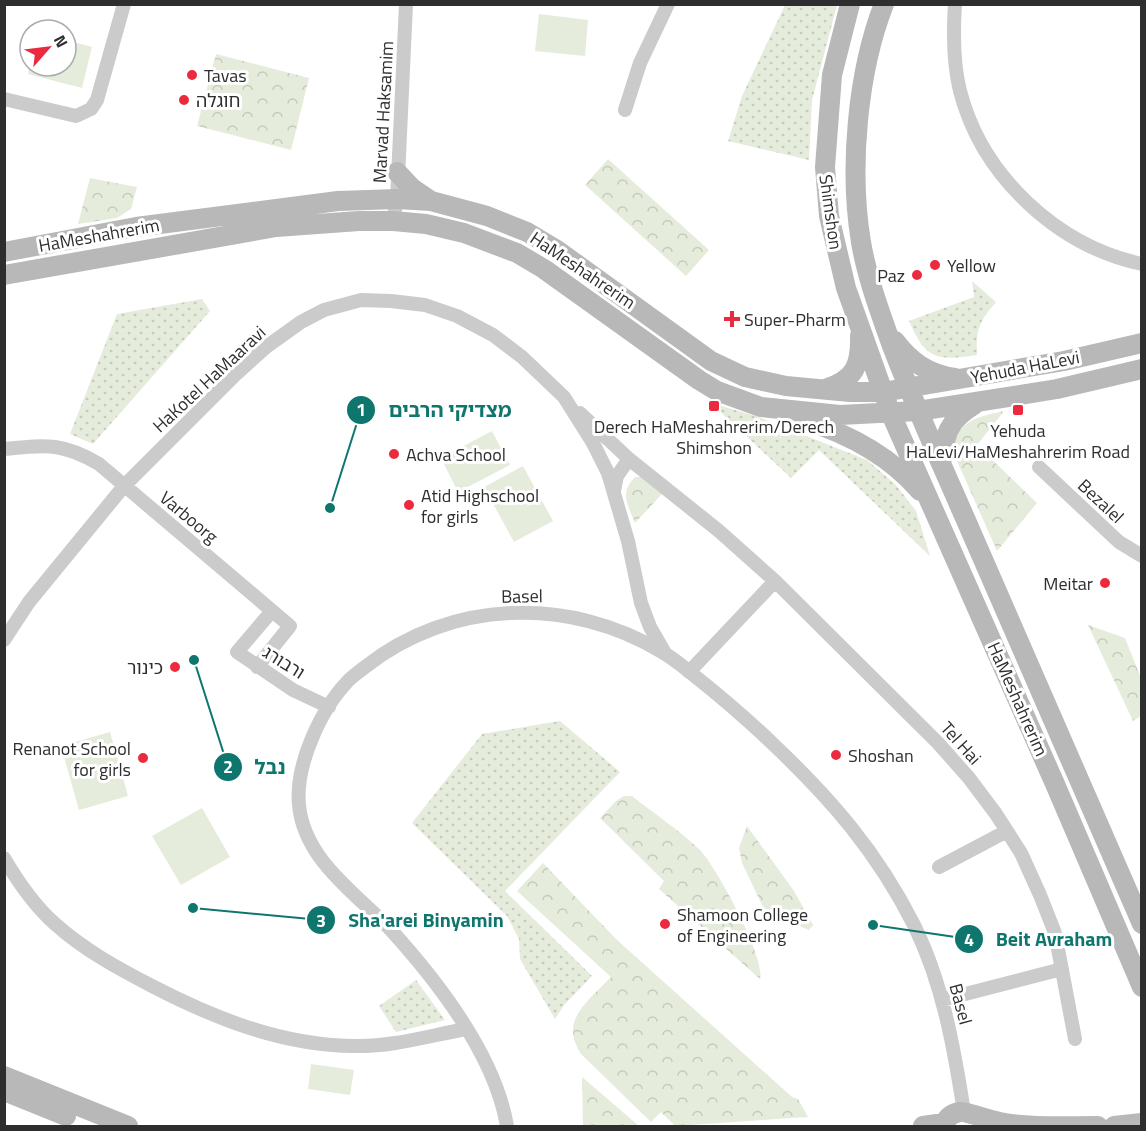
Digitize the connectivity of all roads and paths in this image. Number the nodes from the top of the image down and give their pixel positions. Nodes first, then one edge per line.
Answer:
1 (124, 4) edge
2 (406, 4) edge
3 (668, 4) edge
4 (850, 4) edge
5 (884, 4) edge
6 (955, 4) edge
7 (4, 99) edge
8 (625, 110) dead end
9 (397, 172) junction
10 (397, 199) junction
11 (431, 201) junction
12 (393, 221) junction
13 (4, 252) edge
14 (1142, 264) edge
15 (4, 275) edge
16 (885, 324) junction
17 (860, 326) junction
18 (1142, 343) edge
19 (1142, 369) edge
20 (963, 379) junction
21 (909, 389) junction
22 (821, 390) junction
23 (883, 392) junction
24 (564, 397) junction
25 (980, 402) junction
26 (761, 407) junction
27 (918, 411) junction
28 (891, 414) junction
29 (4, 449) edge
30 (629, 459) junction
31 (941, 464) junction
32 (1039, 467) dead end
33 (124, 486) junction
34 (614, 491) junction
35 (933, 508) junction
36 (1142, 556) edge
37 (775, 581) junction
38 (273, 611) junction
39 (4, 640) edge
40 (665, 653) junction
41 (257, 667) junction
42 (689, 672) junction
43 (329, 707) junction
44 (1007, 831) junction
45 (4, 858) edge
46 (939, 867) dead end
47 (1142, 924) edge
48 (1062, 969) junction
49 (1142, 987) edge
50 (942, 1000) junction
51 (466, 1029) junction
52 (1075, 1039) dead end
53 (4, 1076) edge
54 (4, 1091) edge
55 (973, 1118) edge
56 (1142, 1123) edge
57 (944, 1125) edge
58 (92, 1126) edge
59 (128, 1126) edge
60 (507, 1126) edge
61 (923, 1126) edge
62 (1098, 1126) edge
63 (1114, 1126) edge

1 - 7 street
2 - 9 street, Marvad Haksamim
3 - 8 street
4 - 17 main road, Shimshon
5 - 16 main road, Shimshon
6 - 14 street
9 - 10 street, Marvad Haksamim
9 - 11 main road
10 - 11 main road, HaMeshahrerim
10 - 12 street, Marvad Haksamim
10 - 13 main road, HaMeshahrerim
11 - 22 main road, HaMeshahrerim
12 - 15 main road, HaMeshahrerim
12 - 26 main road, HaMeshahrerim
16 - 20 main road
16 - 21 main road, Shimshon
17 - 22 main road
17 - 23 main road, Shimshon
18 - 20 main road, Yehuda HaLevi
19 - 25 main road, Yehuda HaLevi
20 - 21 main road, Yehuda HaLevi
21 - 23 main road, HaMeshahrerim
21 - 27 main road, HaMeshahrerim
22 - 23 main road, HaMeshahrerim
23 - 28 main road, Shimshon
24 - 30 street, Tel Hai
24 - 33 street, HaKotel HaMaaravi
24 - 34 street, HaKotel HaMaaravi
25 - 27 main road, Yehuda HaLevi
25 - 31 main road
26 - 28 main road, HaMeshahrerim
26 - 35 main road
27 - 28 main road, HaMeshahrerim
27 - 31 main road, HaMeshahrerim
28 - 35 main road, HaMeshahrerim
29 - 33 street, Varboorg
30 - 34 street
30 - 37 street, Tel Hai
31 - 47 main road, HaMeshahrerim
32 - 36 street, Bezalel
33 - 38 street, Varboorg
33 - 39 street, HaKotel HaMaaravi
34 - 40 street, HaKotel HaMaaravi
35 - 49 main road, HaMeshahrerim
37 - 42 street
37 - 44 street, Tel Hai
38 - 41 street, Varboorg
38 - 41 street, ורבורג
40 - 42 street, Basel
40 - 43 street, Basel
41 - 43 street, ורבורג
42 - 50 street, Basel
43 - 51 street, Basel
44 - 46 street
44 - 48 street, Tel Hai
45 - 51 street
48 - 50 street
48 - 52 street, Tel Hai
50 - 55 street, Basel
51 - 60 street, Basel
53 - 59 main road
54 - 58 main road
55 - 57 main road
55 - 62 main road
56 - 63 main road
57 - 61 main road

